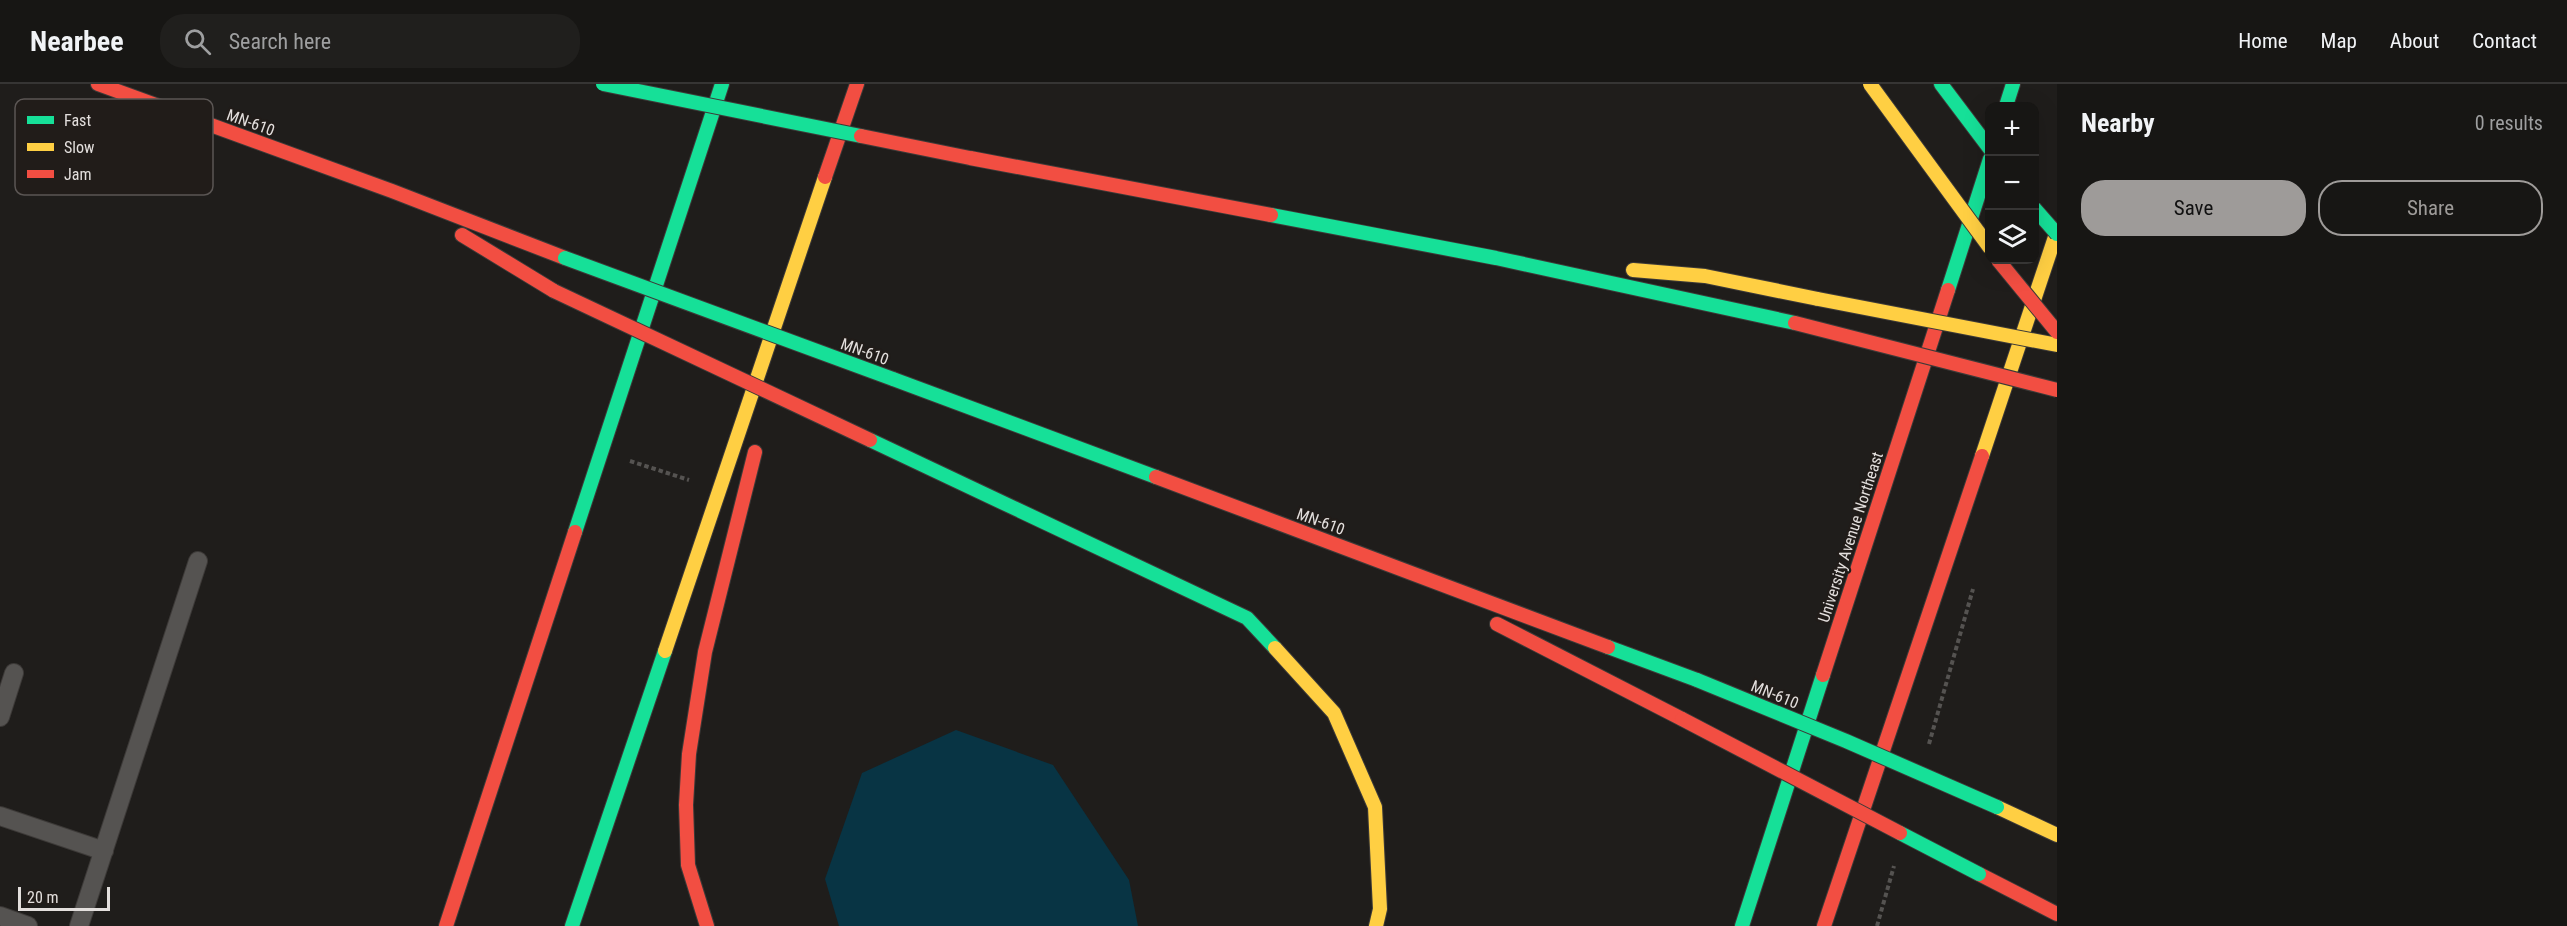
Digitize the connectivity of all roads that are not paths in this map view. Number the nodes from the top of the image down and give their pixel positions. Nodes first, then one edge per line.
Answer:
1 (98, 84) edge
2 (603, 84) edge
3 (722, 84) edge
4 (857, 84) edge
5 (1870, 84) edge
6 (1941, 84) edge
7 (2013, 84) edge
8 (139, 99) edge
9 (2007, 102) edge
10 (213, 126) edge
11 (1985, 144) edge
12 (828, 170) junction
13 (1985, 171) edge
14 (392, 191) junction
15 (2036, 210) edge
16 (2057, 232) edge
17 (1985, 242) edge
18 (1496, 258) junction
19 (2001, 264) edge
20 (2057, 332) edge
21 (2057, 345) edge
22 (781, 352) dead end
23 (775, 375) dead end
24 (2057, 390) edge
25 (766, 409) dead end
26 (757, 443) dead end
27 (1359, 552) junction
28 (198, 561) dead end
29 (14, 674) dead end
30 (0, 717) edge
31 (0, 816) edge
32 (2057, 835) edge
33 (104, 850) junction
34 (2057, 914) edge
35 (0, 916) edge
36 (28, 926) edge
37 (79, 926) edge
38 (446, 926) edge
39 (572, 926) edge
40 (707, 926) edge
41 (1376, 926) edge
42 (1742, 926) edge
43 (1824, 926) edge

1 - 8 main road, MN-610
2 - 18 main road, bridge
3 - 38 main road
4 - 12 main road
5 - 17 main road, bridge
6 - 11 main road
7 - 9 main road
10 - 14 main road, MN-610
12 - 22 main road
12 - 39 main road
13 - 42 main road, University Avenue Northeast
14 - 27 main road, MN-610, bridge
14 - 41 main road, bridge
15 - 16 main road, bridge
16 - 43 main road
18 - 21 main road, bridge
18 - 24 main road, bridge
19 - 20 main road, bridge
23 - 25 main road
26 - 40 main road
27 - 32 main road, MN-610, bridge
27 - 34 main road, bridge
28 - 33 lane
29 - 30 lane
31 - 33 lane
33 - 37 lane
35 - 36 lane

